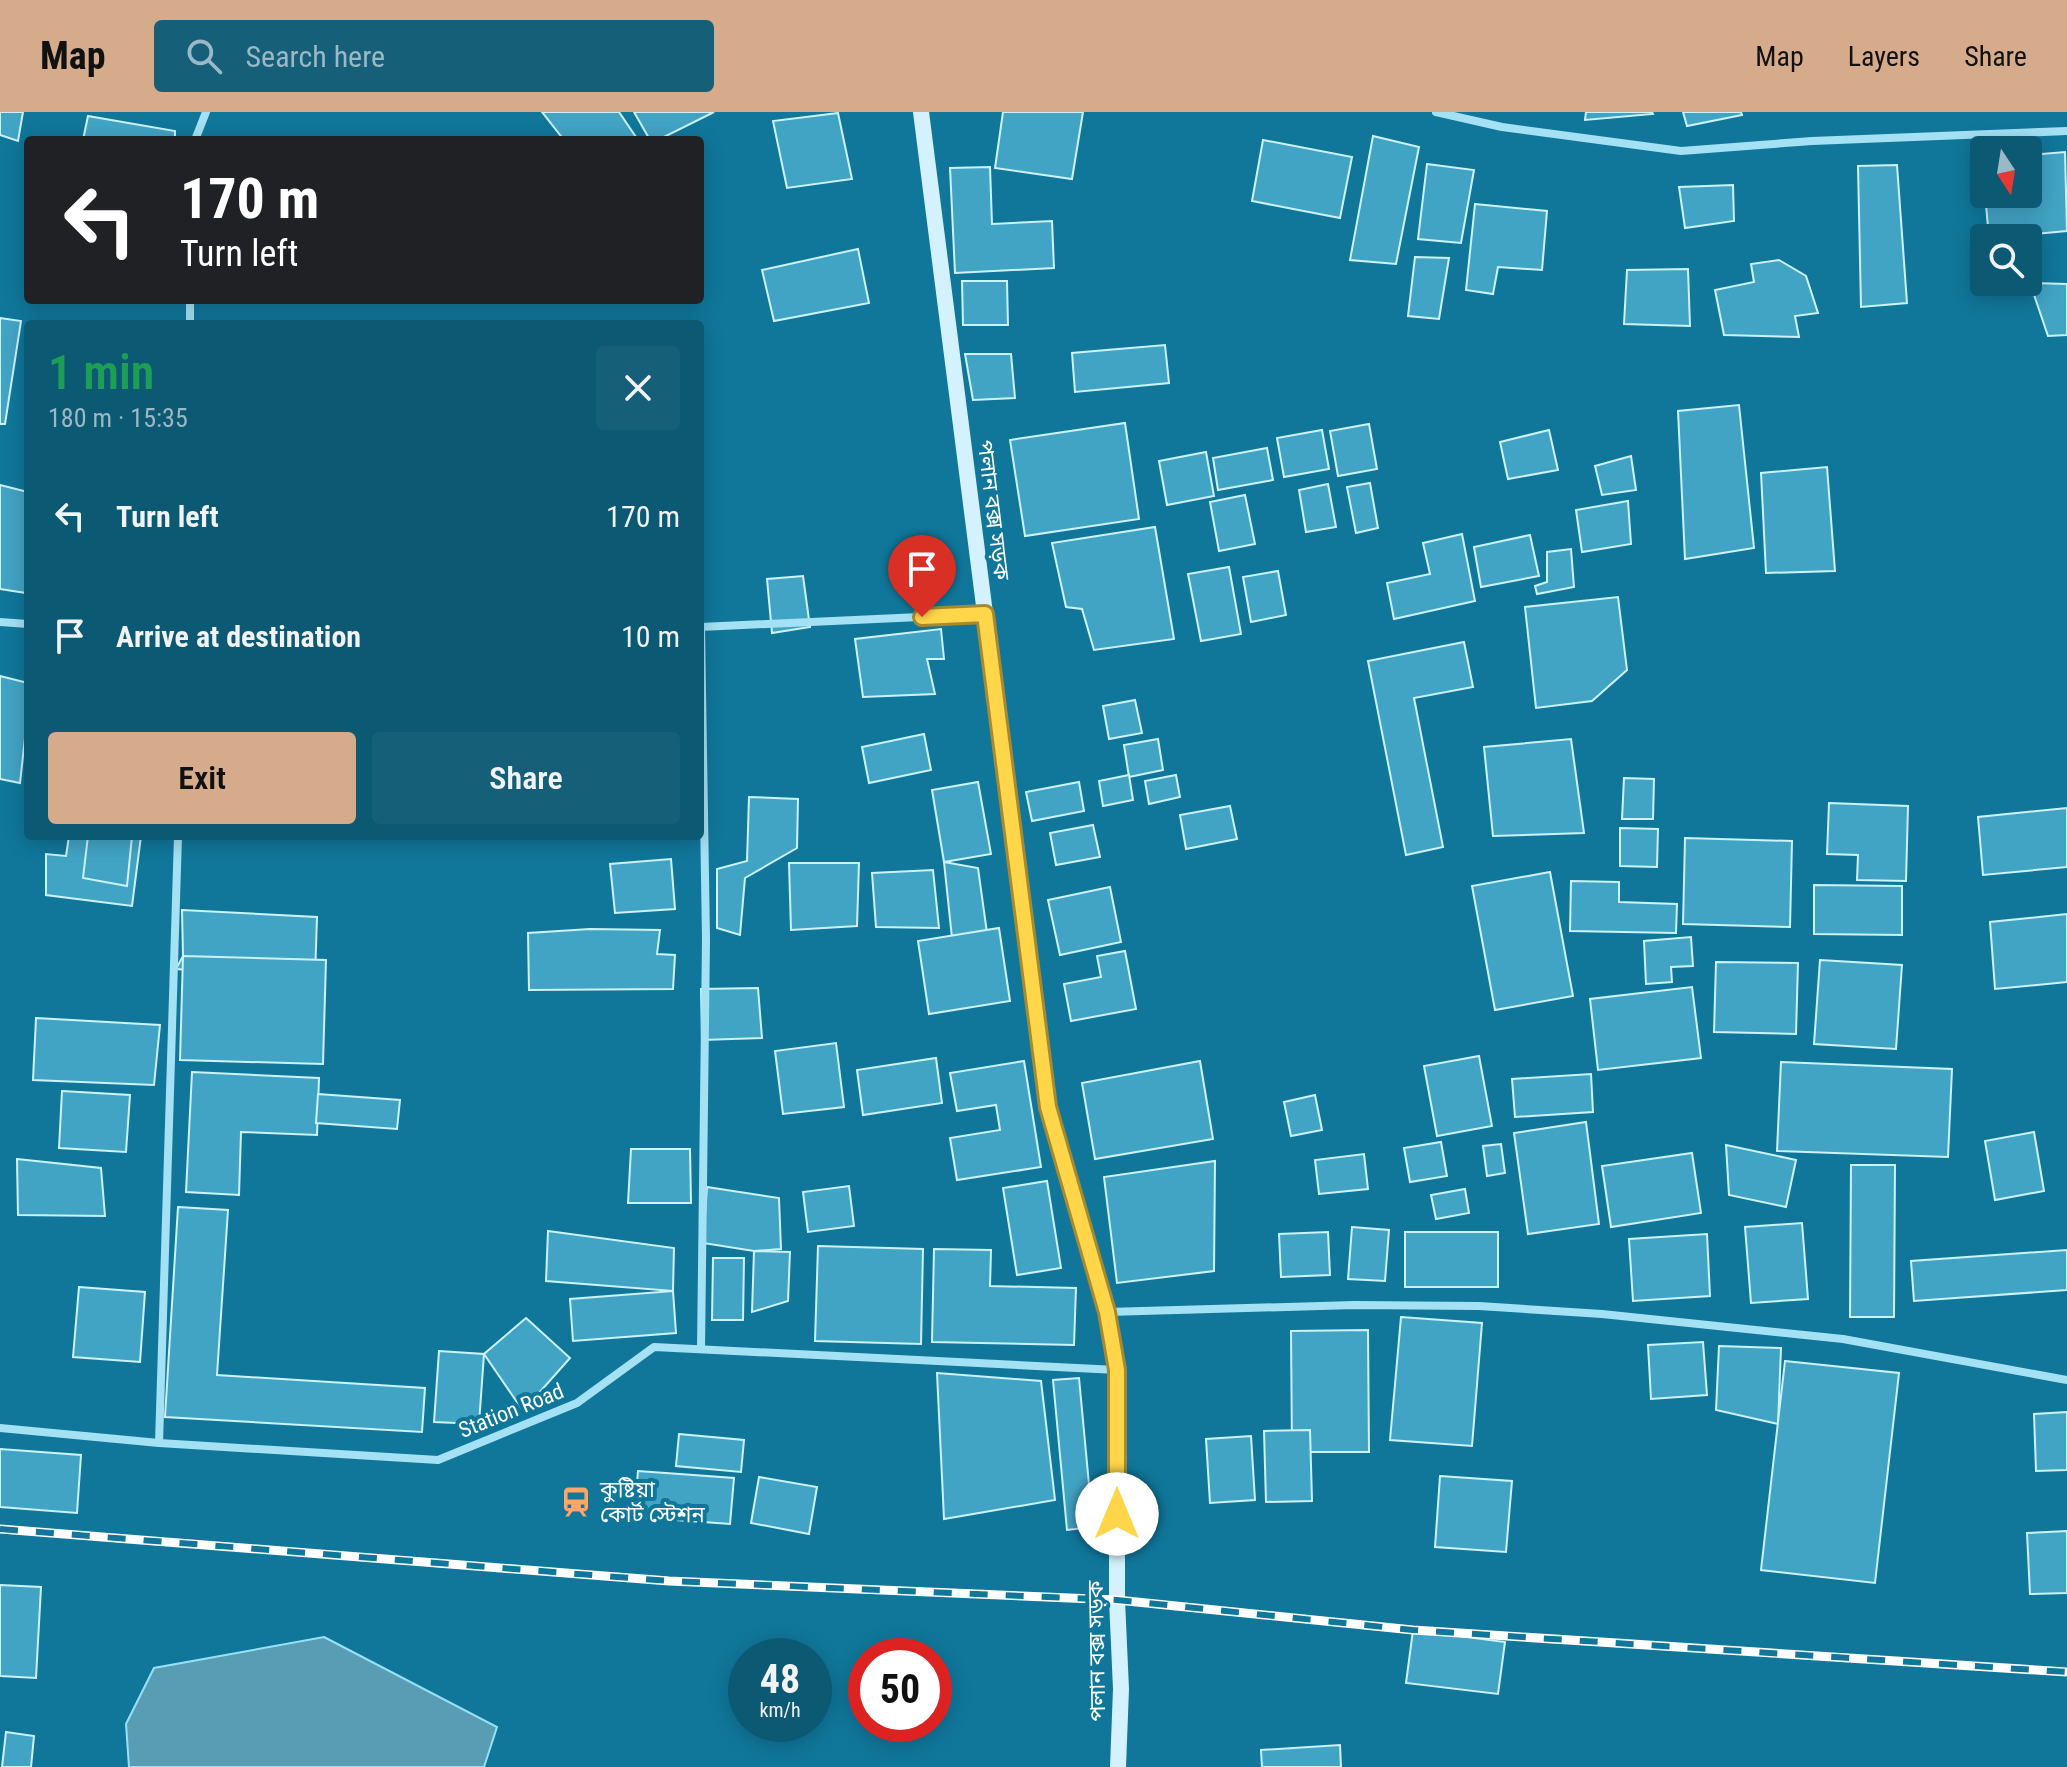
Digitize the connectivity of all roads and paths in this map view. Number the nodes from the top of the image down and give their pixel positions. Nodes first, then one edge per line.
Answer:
1 (206, 112) edge
2 (921, 112) edge
3 (1436, 112) edge
4 (2067, 131) edge
5 (197, 136) edge
6 (985, 614) junction
7 (0, 622) edge
8 (24, 624) edge
9 (704, 627) edge
10 (704, 814) edge
11 (178, 840) edge
12 (1107, 1312) junction
13 (701, 1349) junction
14 (1117, 1370) junction
15 (2067, 1380) edge
16 (0, 1428) edge
17 (159, 1443) junction
18 (1118, 1767) edge

1 - 5 street
2 - 6 main road, পলান বক্স সড়ক
3 - 4 street
6 - 9 street
6 - 12 main road, পলান বক্স সড়ক
7 - 8 street
10 - 13 street
11 - 17 street
12 - 14 main road, পলান বক্স সড়ক
12 - 15 street
13 - 14 street, Station Road
13 - 17 street, Station Road
14 - 18 main road, পলান বক্স সড়ক
16 - 17 street, Station Road

